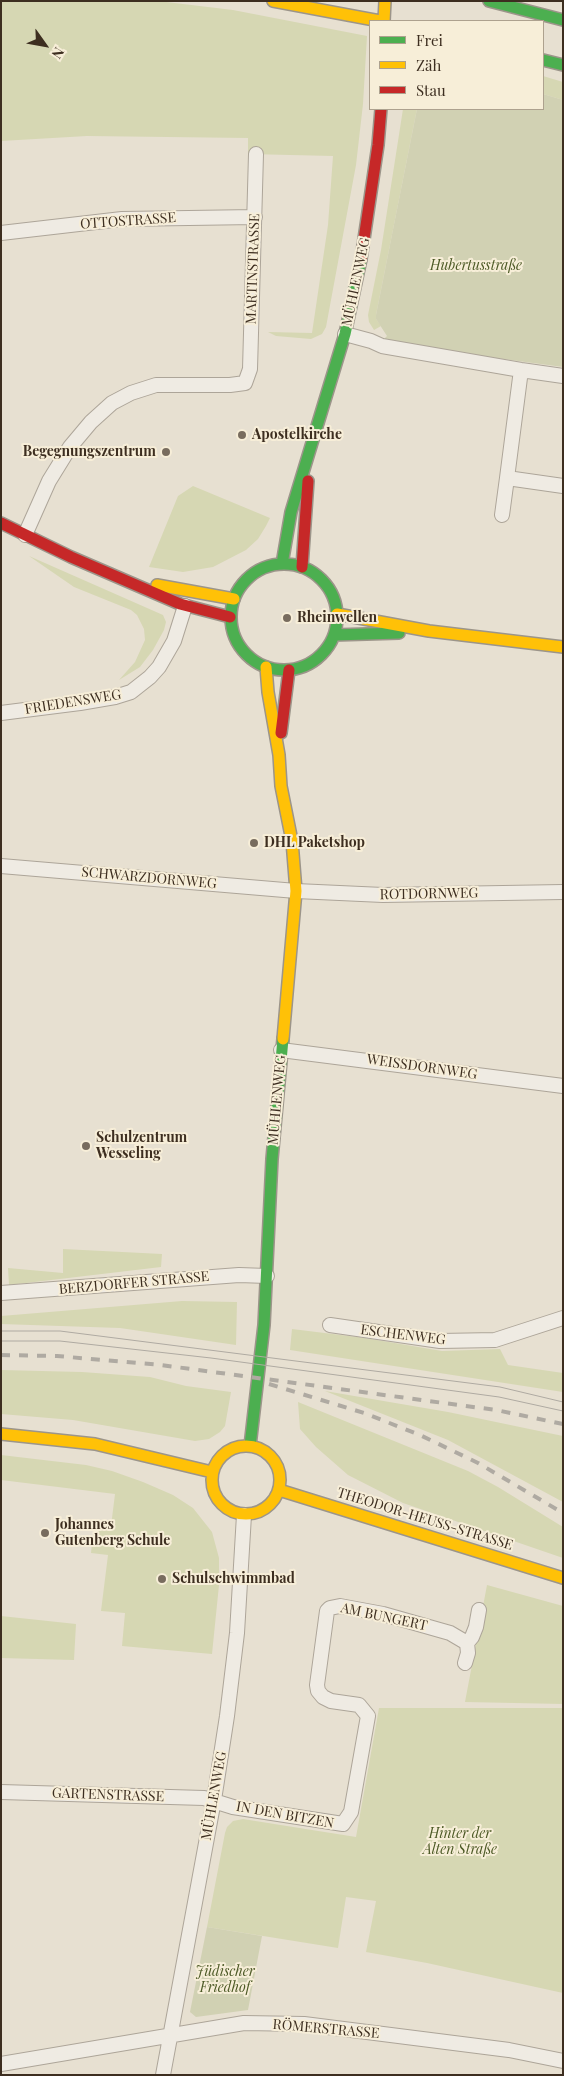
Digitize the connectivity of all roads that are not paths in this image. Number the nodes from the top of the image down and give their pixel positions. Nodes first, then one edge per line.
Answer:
1 (273, 1) edge
2 (385, 1) edge
3 (489, 1) edge
4 (376, 20) edge
5 (384, 20) edge
6 (563, 20) edge
7 (544, 60) edge
8 (563, 65) edge
9 (381, 110) edge
10 (256, 154) dead end
11 (255, 217) junction
12 (1, 233) edge
13 (345, 334) junction
14 (521, 370) junction
15 (563, 376) edge
16 (309, 451) junction
17 (507, 478) junction
18 (563, 486) edge
19 (502, 515) dead end
20 (1, 523) edge
21 (25, 535) junction
22 (282, 564) junction
23 (302, 566) junction
24 (123, 578) junction
25 (234, 599) junction
26 (185, 606) junction
27 (337, 614) junction
28 (230, 617) junction
29 (429, 631) junction
30 (334, 635) junction
31 (563, 647) edge
32 (266, 668) junction
33 (290, 670) junction
34 (1, 713) edge
35 (279, 755) junction
36 (1, 866) edge
37 (296, 891) junction
38 (563, 892) edge
39 (281, 1050) junction
40 (563, 1086) edge
41 (268, 1276) junction
42 (1, 1293) edge
43 (563, 1318) edge
44 (330, 1325) dead end
45 (1, 1434) edge
46 (250, 1446) junction
47 (212, 1472) junction
48 (279, 1490) junction
49 (244, 1514) junction
50 (563, 1578) edge
51 (479, 1610) dead end
52 (467, 1643) junction
53 (466, 1662) dead end
54 (1, 1792) edge
55 (214, 1800) junction
56 (351, 1812) joint
57 (170, 2035) junction
58 (563, 2061) edge
59 (1, 2064) edge
60 (163, 2075) edge

1 - 4 main road
2 - 5 main road
3 - 6 main road
7 - 8 main road
9 - 13 main road, MÜHLENWEG
10 - 11 street, MARTINSTRASSE
11 - 12 street, OTTOSTRASSE
11 - 21 street, MARTINSTRASSE
13 - 14 street
13 - 16 main road, MÜHLENWEG
14 - 15 street
14 - 17 street
16 - 22 main road, MÜHLENWEG
16 - 23 main road, MÜHLENWEG
17 - 18 street
17 - 19 street
20 - 21 main road
21 - 24 main road
22 - 23 main road
22 - 25 main road
23 - 27 main road
24 - 25 main road
24 - 26 main road
25 - 28 main road
26 - 28 main road
26 - 34 street, FRIEDENSWEG
27 - 29 main road
27 - 30 main road
28 - 32 main road
29 - 30 main road
29 - 31 main road
30 - 33 main road
32 - 33 main road
32 - 35 main road, MÜHLENWEG
33 - 35 main road, MÜHLENWEG
35 - 37 main road, MÜHLENWEG
36 - 37 street, SCHWARZDORNWEG
37 - 38 street, ROTDORNWEG
37 - 39 main road, MÜHLENWEG
39 - 40 street, WEISSDORNWEG
39 - 41 main road, MÜHLENWEG
41 - 42 street, BERZDORFER STRASSE
41 - 46 main road, MÜHLENWEG
43 - 44 street, ESCHENWEG
45 - 47 main road
46 - 47 main road
46 - 48 main road
47 - 49 main road
48 - 49 main road
48 - 50 main road, THEODOR-HEUSS-STRASSE
49 - 55 street, MÜHLENWEG
51 - 52 street
52 - 53 street
52 - 56 street, AM BUNGERT
54 - 55 street, GARTENSTRASSE
55 - 56 street, IN DEN BITZEN
55 - 57 street, MÜHLENWEG
57 - 58 street, RÖMERSTRASSE
57 - 59 street, RÖMERSTRASSE
57 - 60 street, MÜHLENWEG

